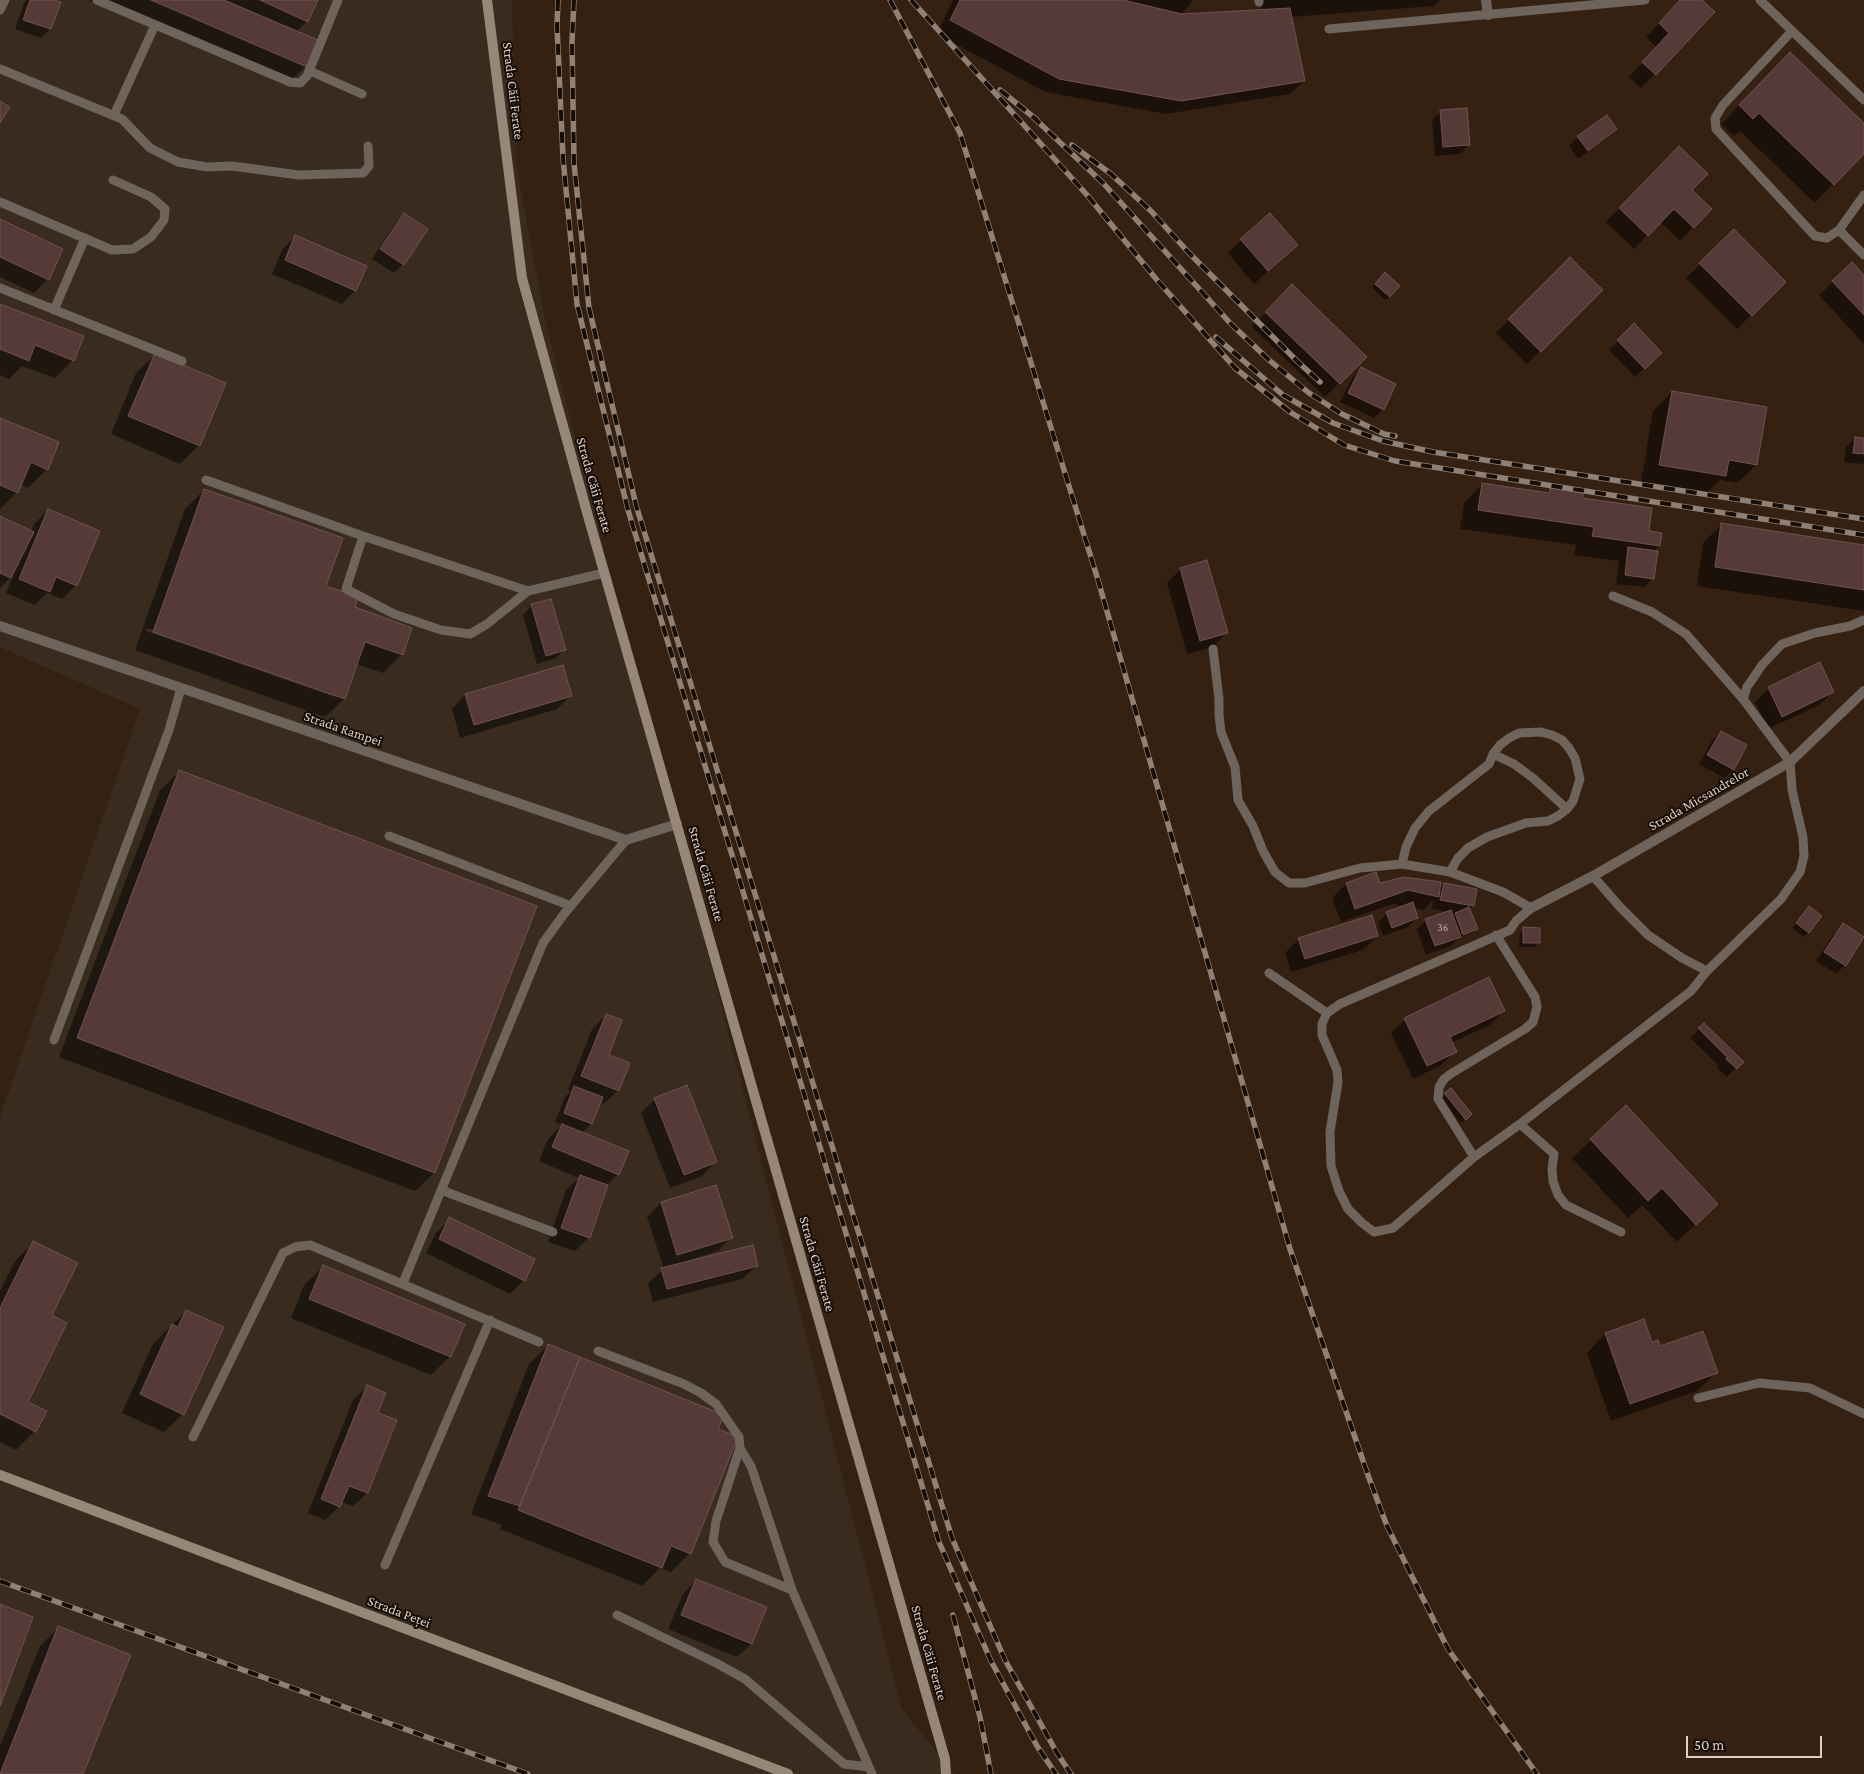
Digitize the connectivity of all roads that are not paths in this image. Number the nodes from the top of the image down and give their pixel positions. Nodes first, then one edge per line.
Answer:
1 (5, 0) edge
2 (97, 0) edge
3 (338, 0) edge
4 (487, 0) edge
5 (1486, 0) edge
6 (1645, 0) edge
7 (1760, 0) edge
8 (0, 10) edge
9 (1488, 15) junction
10 (155, 25) junction
11 (1329, 29) dead end
12 (1792, 31) junction
13 (0, 69) edge
14 (310, 71) junction
15 (362, 94) dead end
16 (1864, 100) edge
17 (114, 115) junction
18 (368, 146) dead end
19 (113, 180) dead end
20 (1864, 195) edge
21 (0, 202) edge
22 (1839, 230) junction
23 (85, 238) junction
24 (1864, 255) edge
25 (0, 288) edge
26 (54, 310) junction
27 (182, 361) dead end
28 (206, 480) dead end
29 (363, 536) junction
30 (604, 574) junction
31 (528, 591) junction
32 (1613, 596) dead end
33 (1864, 620) edge
34 (0, 626) edge
35 (1213, 649) dead end
36 (181, 688) junction
37 (1864, 691) edge
38 (1743, 699) junction
39 (1493, 754) junction
40 (1790, 762) junction
41 (1567, 809) junction
42 (677, 824) junction
43 (389, 836) dead end
44 (626, 840) junction
45 (1402, 864) junction
46 (1450, 872) junction
47 (1593, 876) junction
48 (571, 906) junction
49 (1531, 908) junction
50 (1496, 935) junction
51 (1707, 971) junction
52 (1269, 973) dead end
53 (1327, 1013) junction
54 (54, 1040) dead end
55 (1520, 1124) junction
56 (1474, 1157) junction
57 (441, 1190) junction
58 (553, 1232) dead end
59 (1621, 1232) dead end
60 (403, 1283) junction
61 (490, 1320) junction
62 (540, 1342) dead end
63 (598, 1351) dead end
64 (1698, 1398) dead end
65 (1864, 1414) edge
66 (193, 1437) dead end
67 (740, 1448) junction
68 (0, 1475) edge
69 (385, 1565) dead end
70 (792, 1590) junction
71 (617, 1615) dead end
72 (870, 1771) edge
73 (788, 1774) edge
74 (946, 1774) edge

1 - 8 lane
2 - 10 lane
3 - 14 lane
4 - 30 street, Strada Căii Ferate
5 - 9 street
6 - 9 lane
7 - 12 lane
9 - 11 lane
10 - 14 lane
10 - 17 lane
12 - 16 lane
12 - 22 lane
13 - 17 lane
14 - 15 lane
17 - 18 lane
19 - 23 lane
20 - 22 lane
21 - 23 lane
22 - 24 lane
23 - 26 lane
25 - 26 lane
26 - 27 lane
28 - 29 lane
29 - 31 lane
29 - 31 lane
30 - 31 lane
30 - 42 street, Strada Căii Ferate
32 - 38 lane
33 - 38 lane
34 - 36 street, Strada Rampei
35 - 45 lane
36 - 44 street, Strada Rampei
36 - 54 lane
37 - 40 street, Strada Micsandrelor
38 - 40 lane
39 - 41 lane
39 - 41 lane
39 - 45 lane
40 - 47 street, Strada Micsandrelor
40 - 51 lane
41 - 46 lane
42 - 44 street
42 - 74 street, Strada Căii Ferate
43 - 48 lane
44 - 48 lane
45 - 46 lane
46 - 49 lane
47 - 49 street, Strada Micsandrelor
47 - 51 lane
48 - 57 lane
49 - 50 lane
50 - 53 lane
50 - 56 lane
51 - 55 lane
52 - 53 lane
53 - 56 lane
55 - 56 lane
55 - 59 lane
57 - 58 lane
57 - 60 lane
60 - 61 lane
60 - 66 lane
61 - 62 lane
61 - 69 lane
63 - 67 lane
64 - 65 lane
67 - 70 lane
67 - 70 lane
68 - 73 street, Strada Peței
70 - 72 lane
71 - 72 lane

